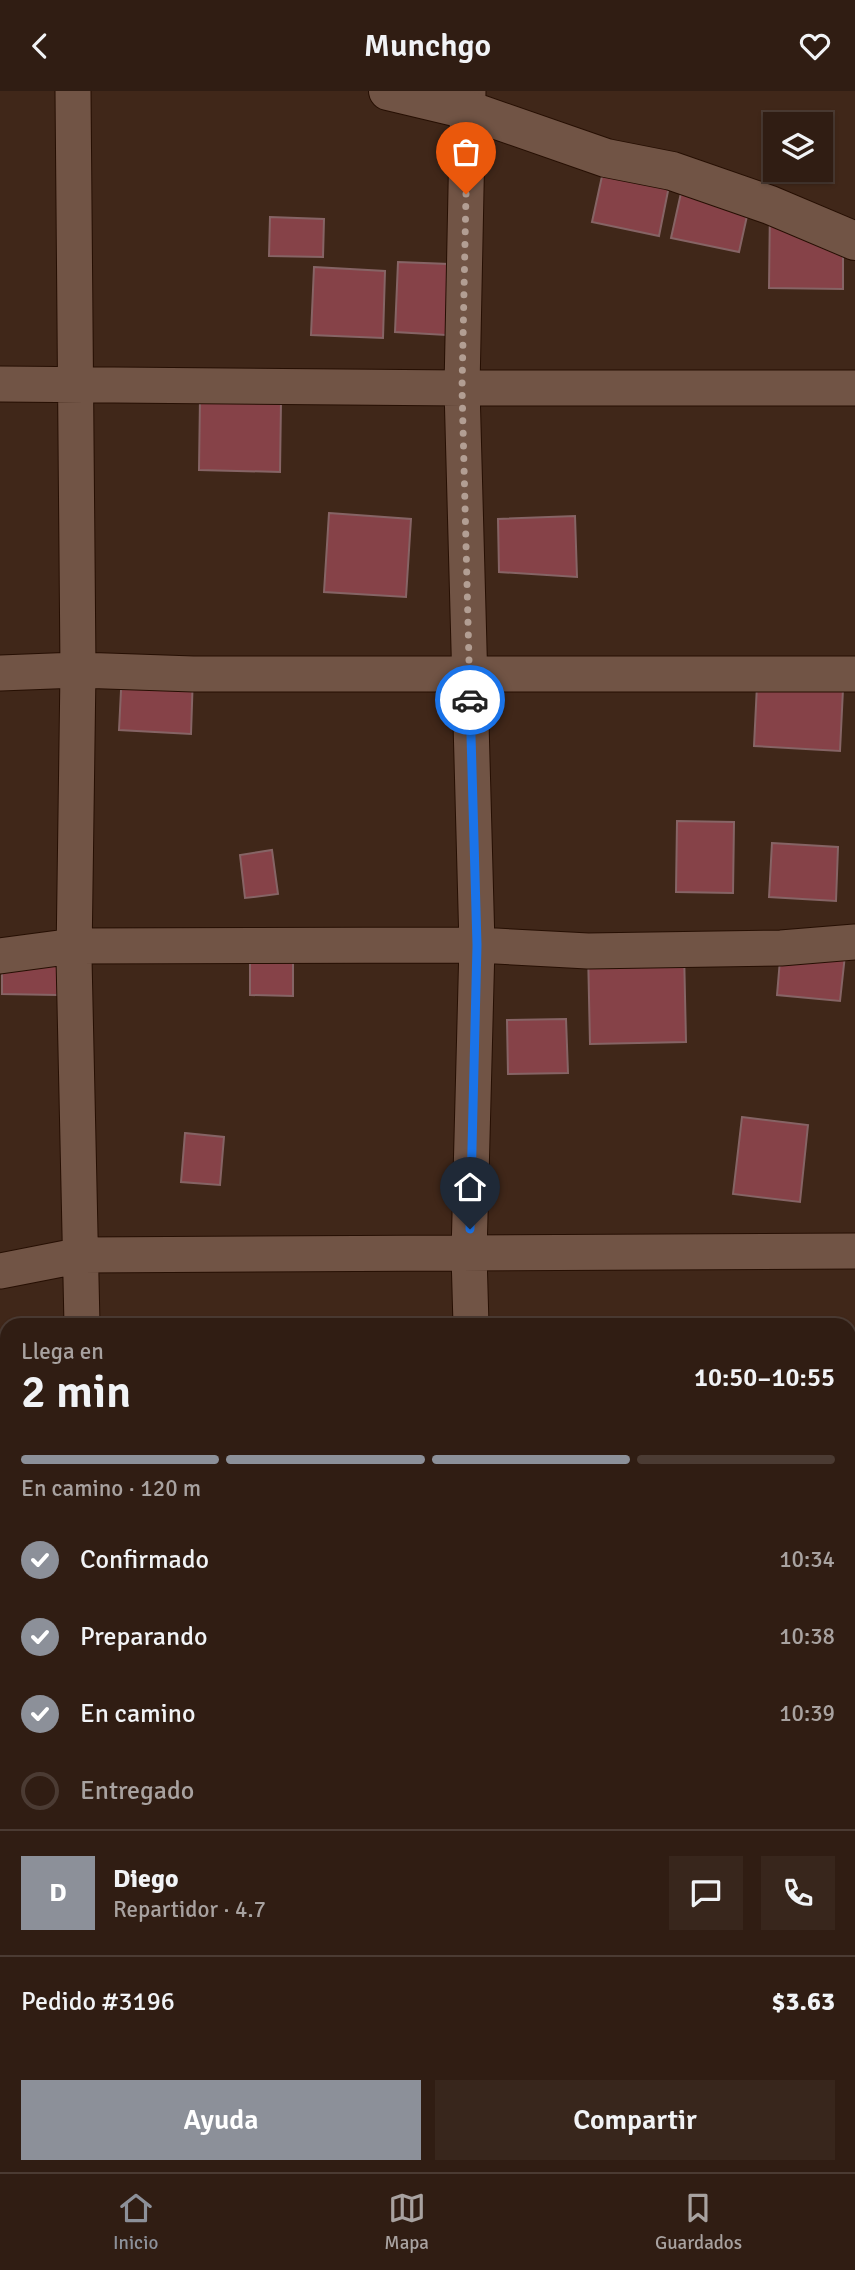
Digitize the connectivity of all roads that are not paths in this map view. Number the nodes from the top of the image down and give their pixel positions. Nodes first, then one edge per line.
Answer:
1 (73, 91) edge
2 (388, 91) edge
3 (468, 101) edge
4 (855, 241) edge
5 (0, 384) edge
6 (74, 385) junction
7 (462, 388) junction
8 (855, 388) edge
9 (78, 670) junction
10 (0, 673) edge
11 (470, 673) junction
12 (855, 674) edge
13 (855, 942) edge
14 (477, 945) junction
15 (74, 946) junction
16 (0, 955) edge
17 (855, 1251) edge
18 (469, 1254) junction
19 (82, 1255) junction
20 (0, 1271) edge
21 (82, 1318) edge
22 (471, 1318) edge

1 - 6 street
2 - 3 street
3 - 4 street
3 - 7 street
5 - 6 street
6 - 7 street
6 - 9 street
7 - 8 street
7 - 11 street
9 - 10 street
9 - 11 street
9 - 15 street
11 - 12 street
11 - 14 street
13 - 14 street
14 - 15 street
14 - 18 street
15 - 16 street
15 - 19 street
17 - 18 street
18 - 19 street
18 - 22 street
19 - 20 street
19 - 21 street

